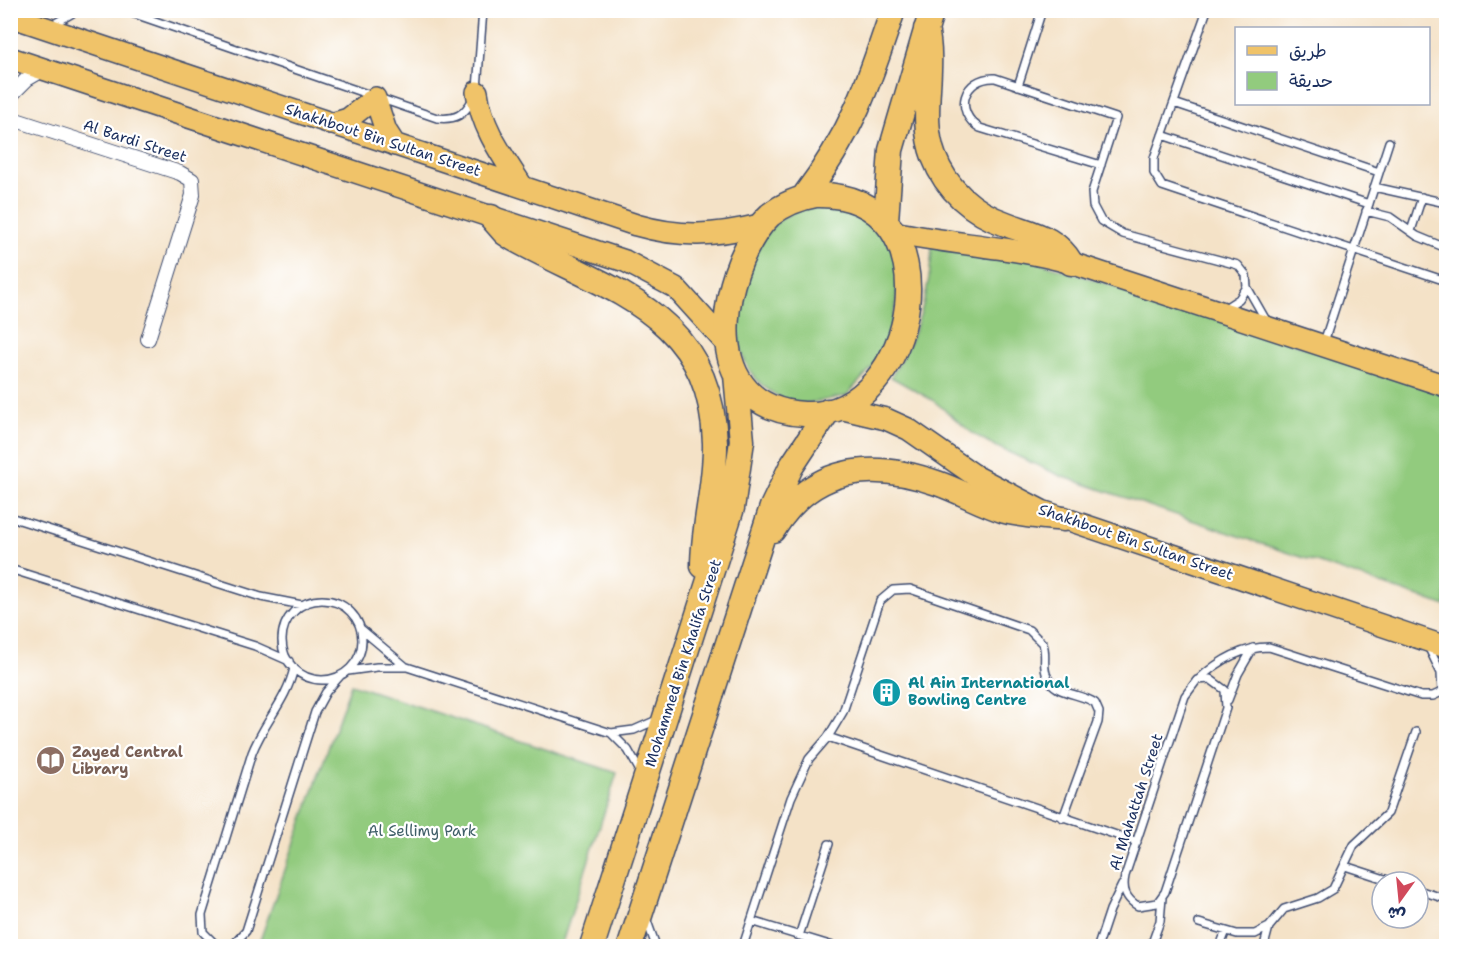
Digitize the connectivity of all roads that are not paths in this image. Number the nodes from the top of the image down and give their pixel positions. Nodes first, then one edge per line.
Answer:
1 (78, 10) edge
2 (123, 10) edge
3 (483, 10) edge
4 (893, 10) edge
5 (1042, 10) edge
6 (1207, 10) edge
7 (13, 18) edge
8 (929, 20) edge
9 (47, 28) junction
10 (10, 58) edge
11 (44, 69) junction
12 (1018, 86) junction
13 (477, 92) junction
14 (10, 96) edge
15 (375, 98) junction
16 (1174, 103) junction
17 (10, 118) edge
18 (331, 124) junction
19 (1162, 135) junction
20 (1389, 142) dead end
21 (395, 145) junction
22 (1101, 165) junction
23 (1379, 172) junction
24 (522, 186) junction
25 (1374, 187) junction
26 (1422, 197) junction
27 (803, 198) junction
28 (1446, 203) edge
29 (1368, 208) junction
30 (490, 217) junction
31 (760, 225) junction
32 (890, 226) junction
33 (1411, 231) junction
34 (1446, 248) edge
35 (1354, 249) junction
36 (1071, 263) junction
37 (1446, 281) edge
38 (1247, 287) junction
39 (1221, 310) junction
40 (1270, 327) junction
41 (148, 339) dead end
42 (725, 342) junction
43 (1323, 344) junction
44 (736, 375) junction
45 (1446, 386) edge
46 (834, 410) junction
47 (10, 517) edge
48 (1064, 519) junction
49 (754, 561) junction
50 (10, 569) edge
51 (703, 600) junction
52 (302, 605) junction
53 (361, 628) junction
54 (1423, 639) junction
55 (1446, 647) edge
56 (1254, 648) junction
57 (289, 661) junction
58 (407, 667) junction
59 (294, 668) junction
60 (348, 671) junction
61 (340, 675) junction
62 (1197, 680) junction
63 (1444, 691) edge
64 (1228, 702) junction
65 (666, 715) junction
66 (1416, 732) dead end
67 (611, 733) junction
68 (828, 737) junction
69 (644, 782) junction
70 (1064, 818) junction
71 (1137, 842) junction
72 (829, 844) dead end
73 (1345, 866) junction
74 (1370, 874) edge
75 (1123, 884) junction
76 (1430, 894) edge
77 (1162, 898) junction
78 (1446, 899) edge
79 (642, 909) junction
80 (751, 921) junction
81 (1199, 922) dead end
82 (1269, 927) junction
83 (1226, 931) junction
84 (799, 936) junction
85 (592, 946) edge
86 (630, 946) edge
87 (656, 946) edge
88 (743, 946) edge
89 (832, 946) edge
90 (1098, 946) edge
91 (1151, 946) edge
92 (1220, 946) edge
93 (1264, 946) edge

1 - 9 lane
2 - 15 lane
3 - 13 lane
4 - 27 highway
5 - 12 lane
6 - 16 lane
7 - 9 main road, Shakhbout Bin Sultan Street
8 - 32 highway
8 - 36 highway
9 - 18 main road, Shakhbout Bin Sultan Street
10 - 11 main road
11 - 14 street
11 - 30 main road
12 - 22 lane
12 - 22 lane
13 - 15 lane
13 - 24 main road
15 - 18 main road
15 - 21 main road
16 - 19 lane
16 - 23 lane
17 - 41 street, Al Bardi Street
18 - 21 main road, Shakhbout Bin Sultan Street
19 - 29 lane
19 - 35 lane
20 - 23 lane
21 - 24 main road, Shakhbout Bin Sultan Street
22 - 38 lane
23 - 25 lane
24 - 31 main road, Shakhbout Bin Sultan Street
25 - 26 lane
25 - 29 lane
26 - 28 lane
26 - 33 lane
27 - 31 highway
27 - 32 highway
29 - 33 lane
29 - 35 lane
30 - 42 main road
30 - 51 highway
31 - 42 highway
32 - 36 main road
32 - 46 highway
33 - 34 lane
35 - 37 lane
35 - 43 lane
36 - 39 main road
38 - 39 lane
38 - 40 lane
39 - 40 main road
40 - 43 main road
42 - 44 highway
43 - 45 main road
44 - 46 highway
44 - 51 highway, Mohammed Bin Khalifa Street
46 - 48 main road, Shakhbout Bin Sultan Street
46 - 49 highway
47 - 52 lane
48 - 49 highway
48 - 54 main road, Shakhbout Bin Sultan Street
49 - 79 highway
50 - 57 lane
51 - 65 highway, Mohammed Bin Khalifa Street
52 - 53 lane
52 - 57 lane
53 - 58 lane
53 - 60 lane
54 - 55 main road, Shakhbout Bin Sultan Street
54 - 63 lane, Al Mahattah Street
56 - 62 lane, Al Mahattah Street
56 - 63 lane, Al Mahattah Street
56 - 64 lane
57 - 59 lane
58 - 60 lane
58 - 67 lane
59 - 61 lane
59 - 61 lane
60 - 61 lane
62 - 64 lane
62 - 71 lane, Al Mahattah Street
64 - 77 lane
65 - 67 lane
65 - 69 highway, Mohammed Bin Khalifa Street
66 - 73 lane
67 - 69 lane
68 - 70 lane
68 - 70 lane
68 - 80 lane
69 - 85 highway, Mohammed Bin Khalifa Street
70 - 71 lane
71 - 75 lane, Al Mahattah Street
72 - 84 lane
73 - 74 lane
73 - 82 lane
75 - 77 lane, Al Mahattah Street
75 - 90 lane
76 - 78 lane
77 - 91 lane
79 - 86 highway
79 - 87 lane
80 - 84 lane
80 - 88 lane
81 - 83 lane
82 - 83 lane
82 - 93 lane
83 - 92 lane
84 - 89 lane

